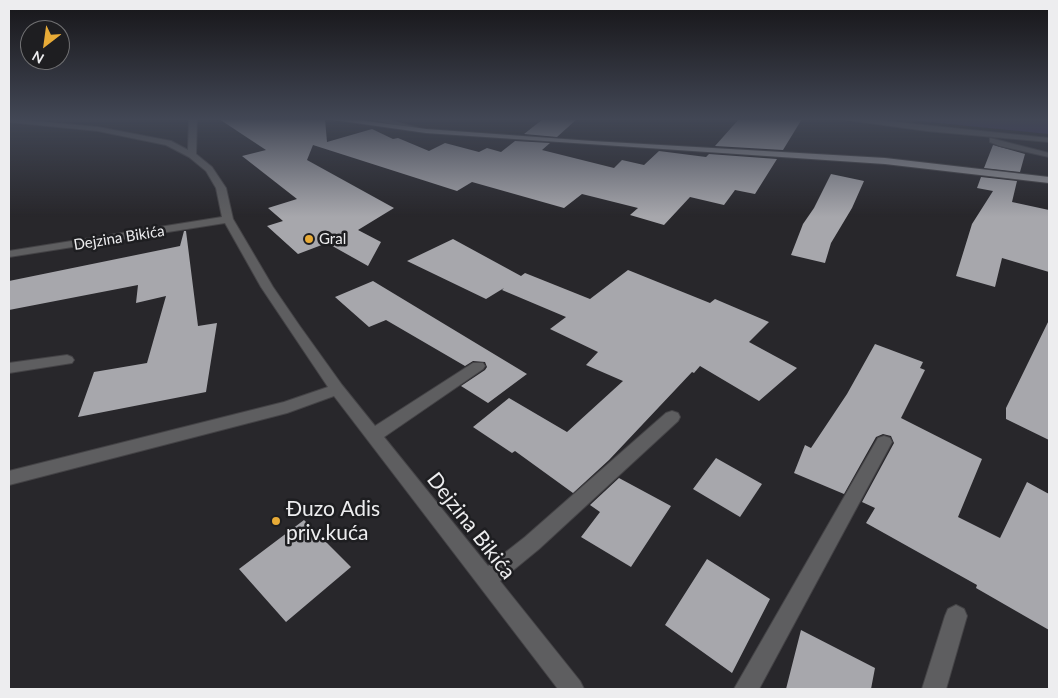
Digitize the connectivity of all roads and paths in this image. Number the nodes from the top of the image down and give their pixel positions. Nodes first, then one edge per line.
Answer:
1 (186, 152) edge
2 (192, 152) edge
3 (740, 152) edge
4 (1035, 152) edge
5 (192, 155) junction
6 (1049, 155) edge
7 (1049, 180) edge
8 (228, 219) junction
9 (9, 254) edge
10 (67, 360) dead end
11 (478, 366) dead end
12 (9, 368) edge
13 (337, 389) junction
14 (672, 417) dead end
15 (373, 436) junction
16 (884, 442) dead end
17 (9, 478) edge
18 (486, 580) junction
19 (956, 616) dead end
20 (572, 689) edge
21 (746, 689) edge
22 (934, 689) edge

1 - 5 street, Dejzina Bikića
2 - 5 street
3 - 7 main road
4 - 6 street
5 - 8 street, Dejzina Bikića
8 - 9 street, Dejzina Bikića
8 - 13 street, Dejzina Bikića
10 - 12 street
11 - 15 street
13 - 15 street, Dejzina Bikića
13 - 17 street
14 - 18 street
15 - 18 street, Dejzina Bikića
16 - 21 street
18 - 20 street, Dejzina Bikića
19 - 22 street

